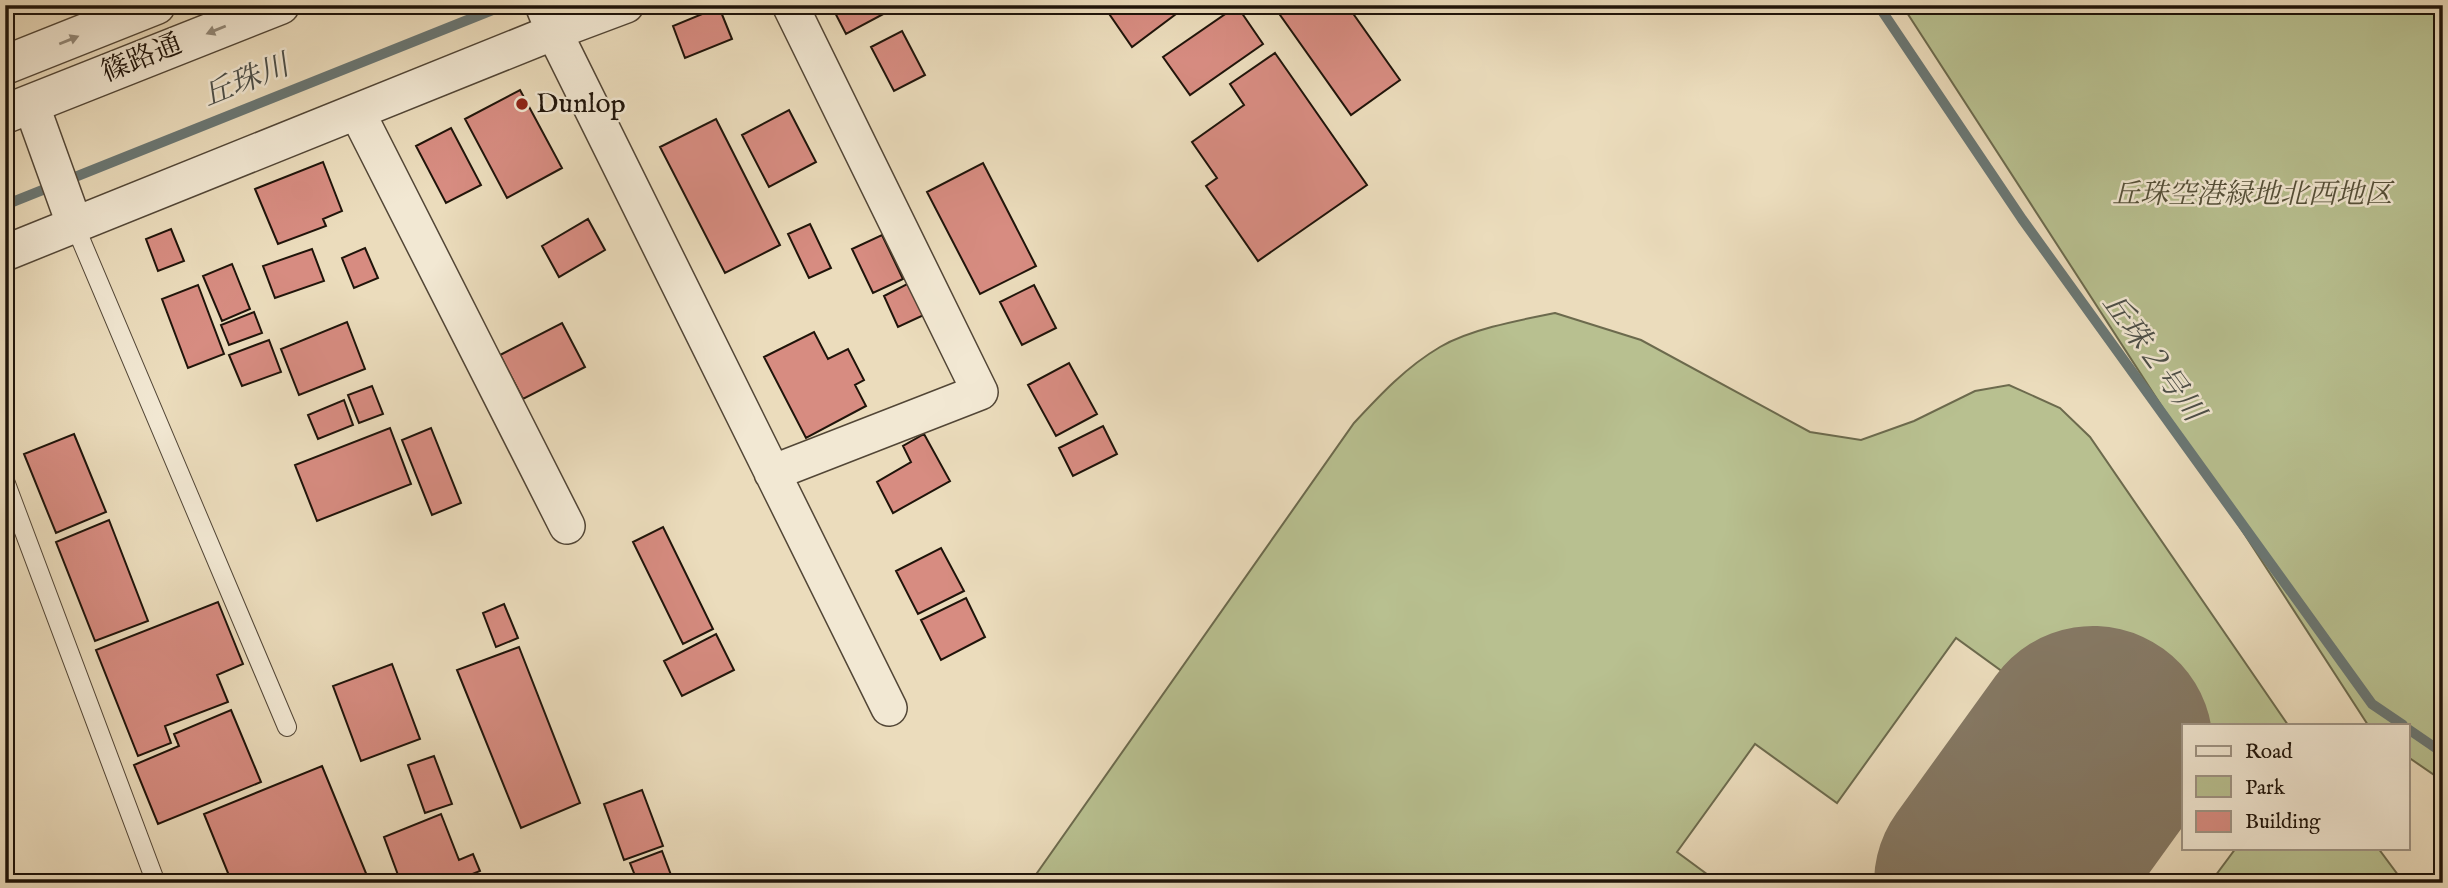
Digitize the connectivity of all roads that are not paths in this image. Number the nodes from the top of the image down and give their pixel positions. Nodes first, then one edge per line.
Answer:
1 (156, 5) edge
2 (279, 5) edge
3 (626, 5) edge
4 (790, 5) edge
5 (548, 18) edge
6 (5, 65) edge
7 (18, 109) edge
8 (356, 112) junction
9 (73, 217) junction
10 (5, 253) edge
11 (772, 473) junction
12 (5, 481) edge
13 (567, 526) dead end
14 (889, 708) dead end
15 (287, 727) dead end
16 (156, 883) edge

6 -> 1 street, 篠路通
2 -> 7 street, 篠路通
3 - 5 street
4 - 11 street
5 - 8 street
5 - 11 street
7 - 9 street
8 - 9 street
8 - 13 street
9 - 10 street
9 - 15 lane
11 - 14 street
12 - 16 lane

